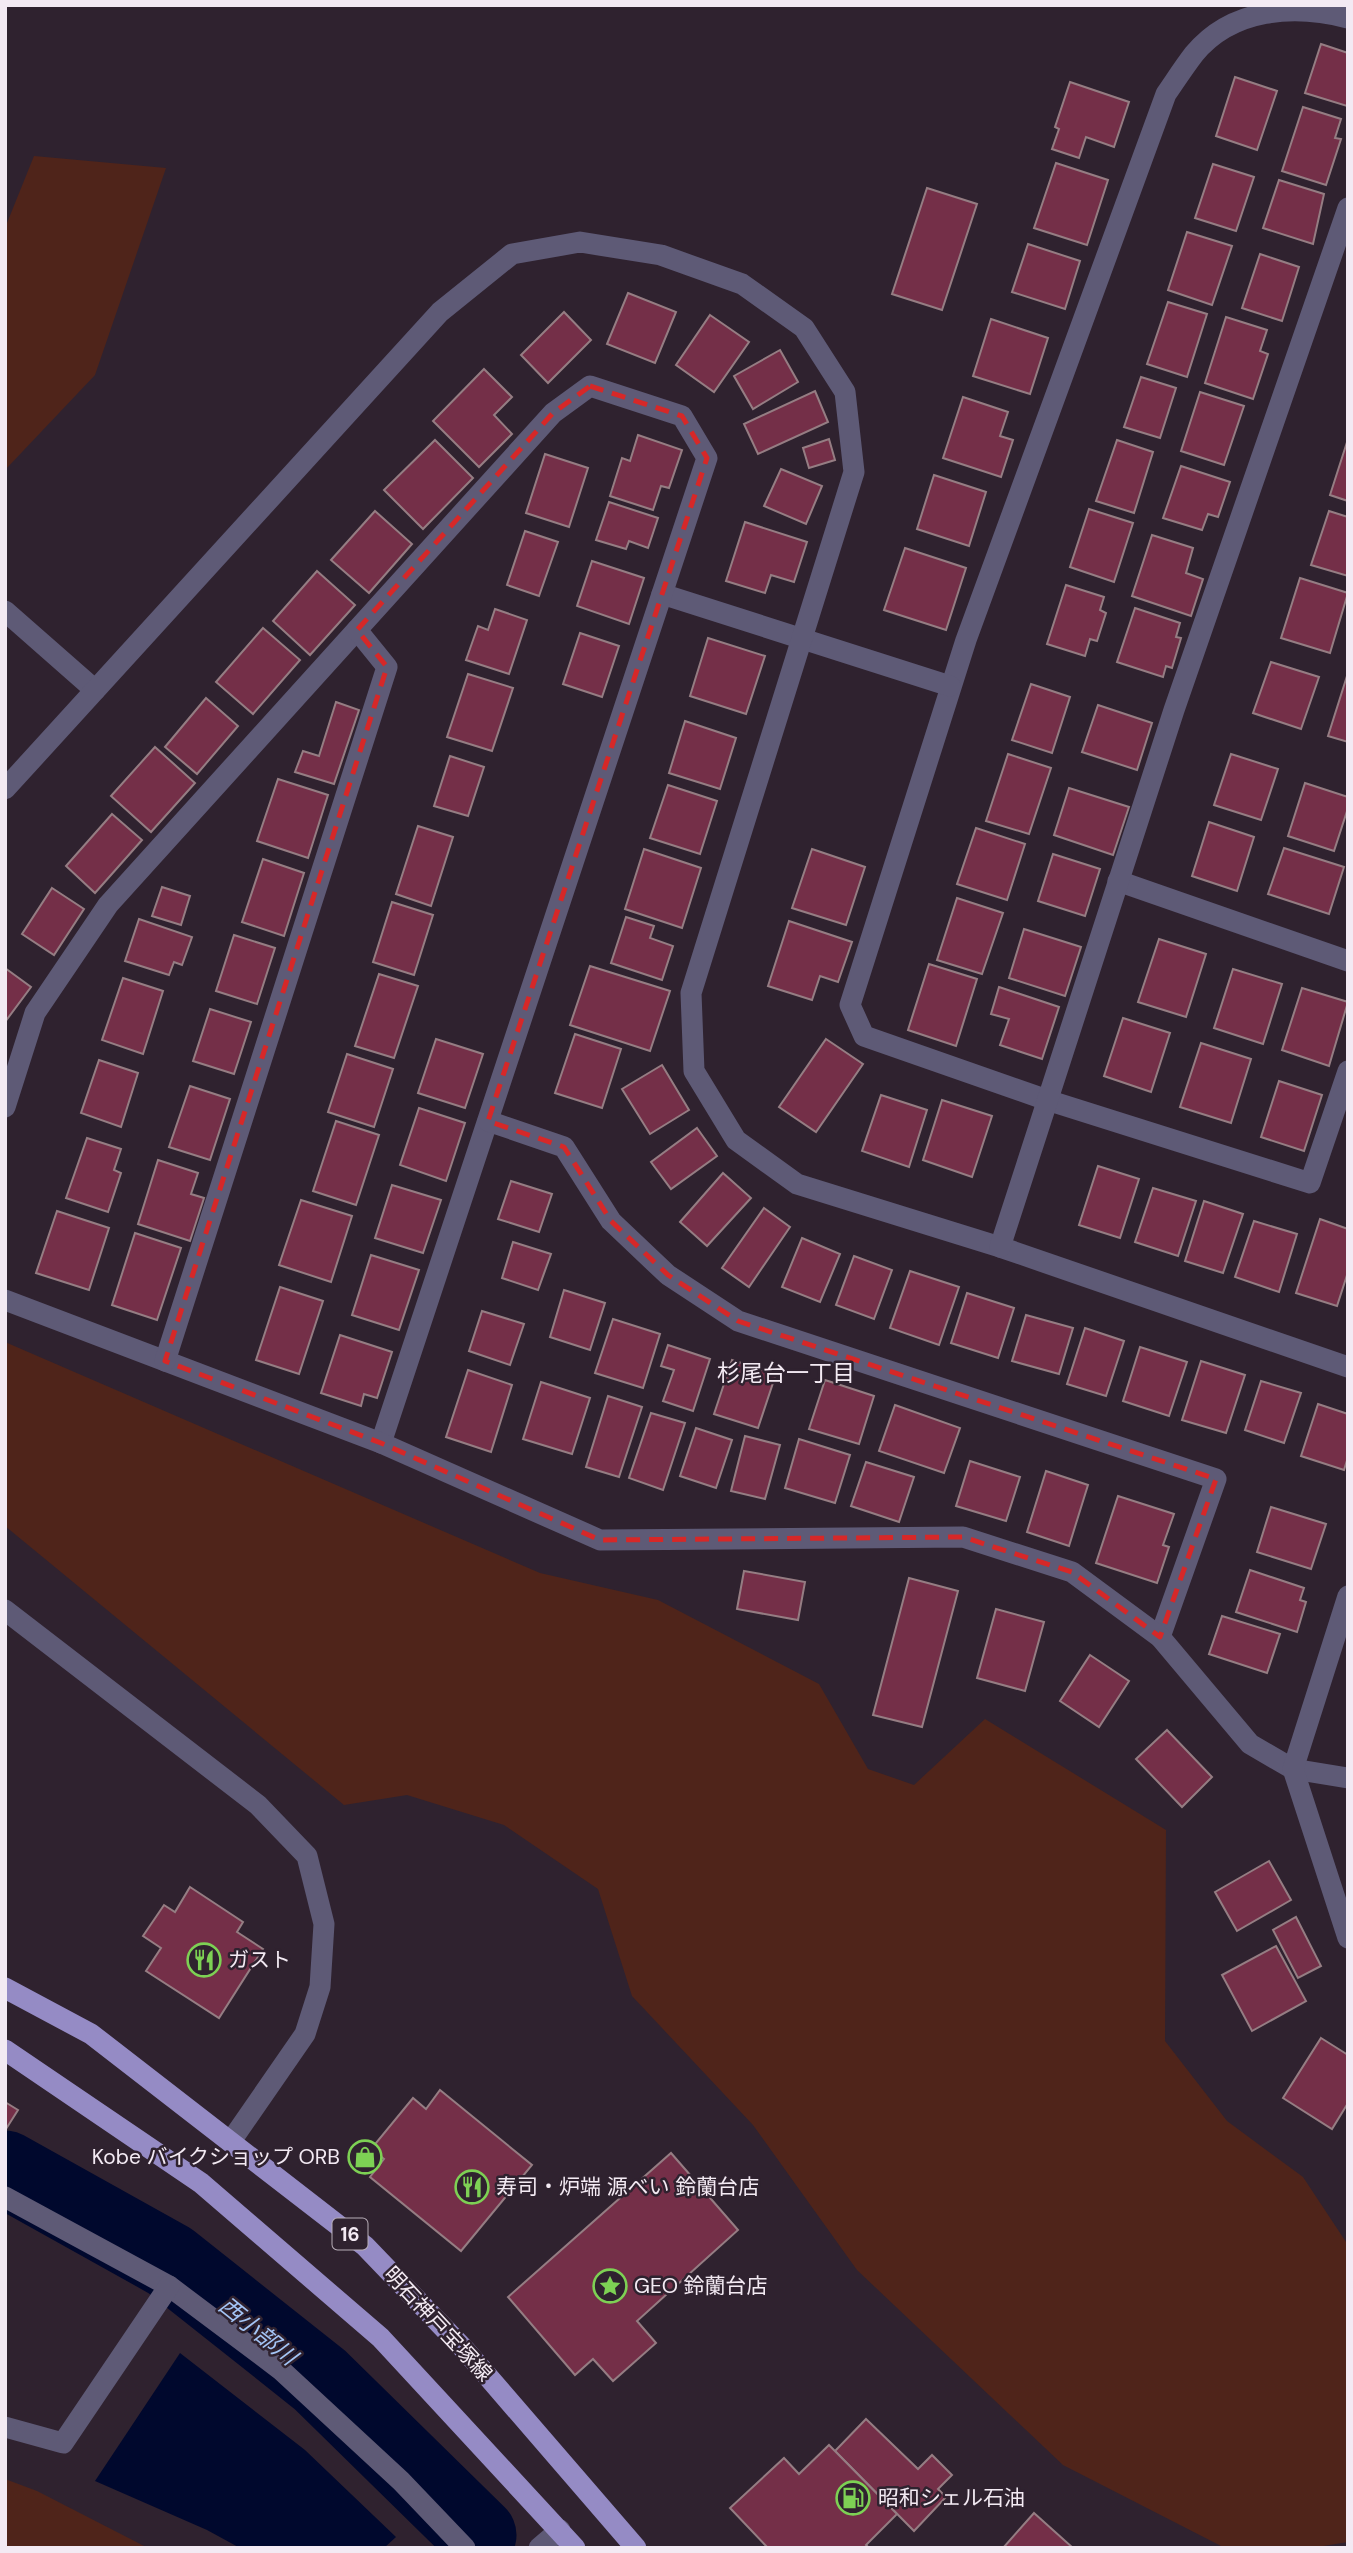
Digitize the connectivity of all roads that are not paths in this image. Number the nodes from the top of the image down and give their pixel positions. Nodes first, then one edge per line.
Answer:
1 (1348, 18) edge
2 (1348, 208) edge
3 (662, 594) junction
4 (5, 611) edge
5 (357, 630) junction
6 (804, 639) junction
7 (950, 686) junction
8 (95, 690) junction
9 (5, 789) edge
10 (1118, 881) junction
11 (1348, 961) edge
12 (1348, 1071) edge
13 (1047, 1100) junction
14 (5, 1107) edge
15 (488, 1121) junction
16 (1000, 1247) junction
17 (5, 1300) edge
18 (166, 1361) junction
19 (1348, 1367) edge
20 (382, 1444) junction
21 (1348, 1596) edge
22 (5, 1610) edge
23 (1160, 1637) junction
24 (1293, 1769) junction
25 (1348, 1778) edge
26 (1348, 1938) edge
27 (5, 1988) edge
28 (5, 2050) edge
29 (231, 2141) junction
30 (5, 2197) edge
31 (170, 2286) junction
32 (5, 2427) edge
33 (560, 2530) junction
34 (465, 2548) edge
35 (539, 2548) edge
36 (575, 2548) edge
37 (636, 2548) edge

1 - 7 street
2 - 10 street
3 - 5 street
3 - 6 street
3 - 15 street
4 - 8 street
5 - 14 street
5 - 18 street
6 - 7 street
6 - 8 street
6 - 16 street
7 - 13 street
8 - 9 street
10 - 11 street
10 - 13 street
12 - 13 street
13 - 16 street
15 - 20 street
15 - 23 street
16 - 19 street
17 - 18 street
18 - 20 street
20 - 23 street
21 - 24 street
22 - 29 street
23 - 24 street
24 - 25 street
24 - 26 street
27 - 29 main road, 明石神戸宝塚線 / 16
28 - 33 main road
29 - 37 main road, 明石神戸宝塚線 / 16
30 - 31 street
31 - 32 street
31 - 34 street
33 - 35 street
33 - 36 main road

